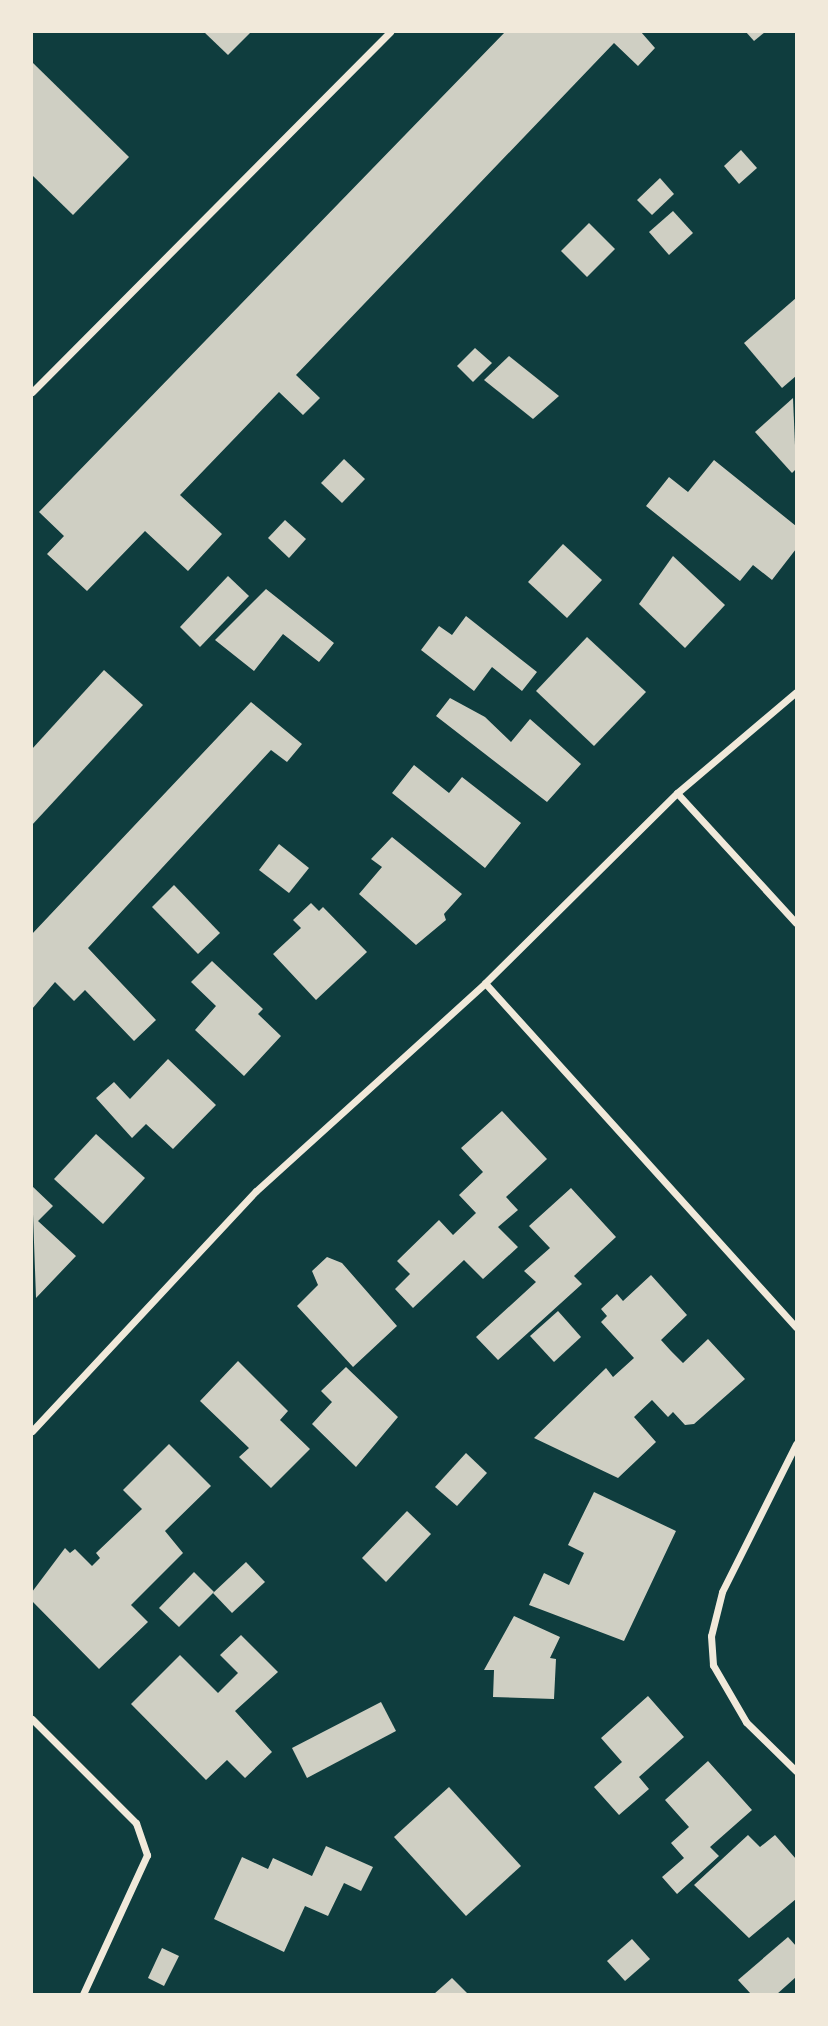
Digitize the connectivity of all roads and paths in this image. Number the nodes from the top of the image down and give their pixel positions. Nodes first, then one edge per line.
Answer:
1 (390, 32) edge
2 (32, 392) edge
3 (796, 692) edge
4 (677, 793) junction
5 (796, 923) edge
6 (485, 983) junction
7 (796, 1327) edge
8 (32, 1431) edge
9 (796, 1444) edge
10 (32, 1719) edge
11 (796, 1771) edge
12 (83, 1994) edge

1 - 2 street
3 - 4 street
4 - 5 street
4 - 6 street
6 - 7 street
6 - 8 street
9 - 11 street
10 - 12 street

